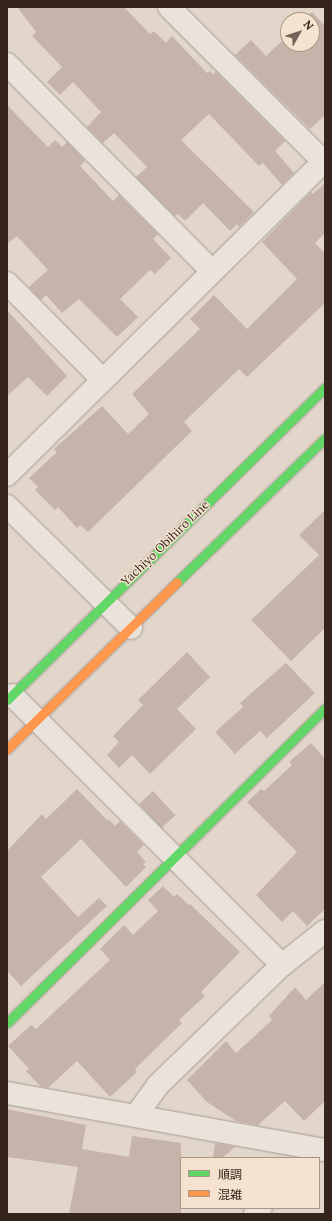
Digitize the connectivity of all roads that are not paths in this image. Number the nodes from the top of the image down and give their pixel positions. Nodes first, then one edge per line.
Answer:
1 (169, 7) edge
2 (7, 64) edge
3 (324, 162) edge
4 (212, 271) junction
5 (7, 283) edge
6 (102, 380) junction
7 (325, 387) edge
8 (325, 438) edge
9 (7, 475) edge
10 (7, 506) edge
11 (104, 602) junction
12 (131, 628) junction
13 (10, 698) edge
14 (325, 708) edge
15 (36, 720) junction
16 (7, 749) edge
17 (174, 857) junction
18 (325, 931) edge
19 (282, 965) junction
20 (7, 1023) edge
21 (7, 1093) edge
22 (136, 1114) junction
23 (320, 1150) edge

1 - 3 street
2 - 4 street
3 - 4 street
4 - 6 street
5 - 6 street
6 - 9 street
7 - 11 main road, Yachiyo Obihiro Line
8 - 12 main road
10 - 11 street
11 - 12 street
11 - 13 main road, Yachiyo Obihiro Line
12 - 15 main road
13 - 15 street
14 - 17 main road
15 - 16 main road
15 - 17 street
17 - 19 street
17 - 20 main road
18 - 19 street
19 - 22 street
21 - 22 street
22 - 23 street

